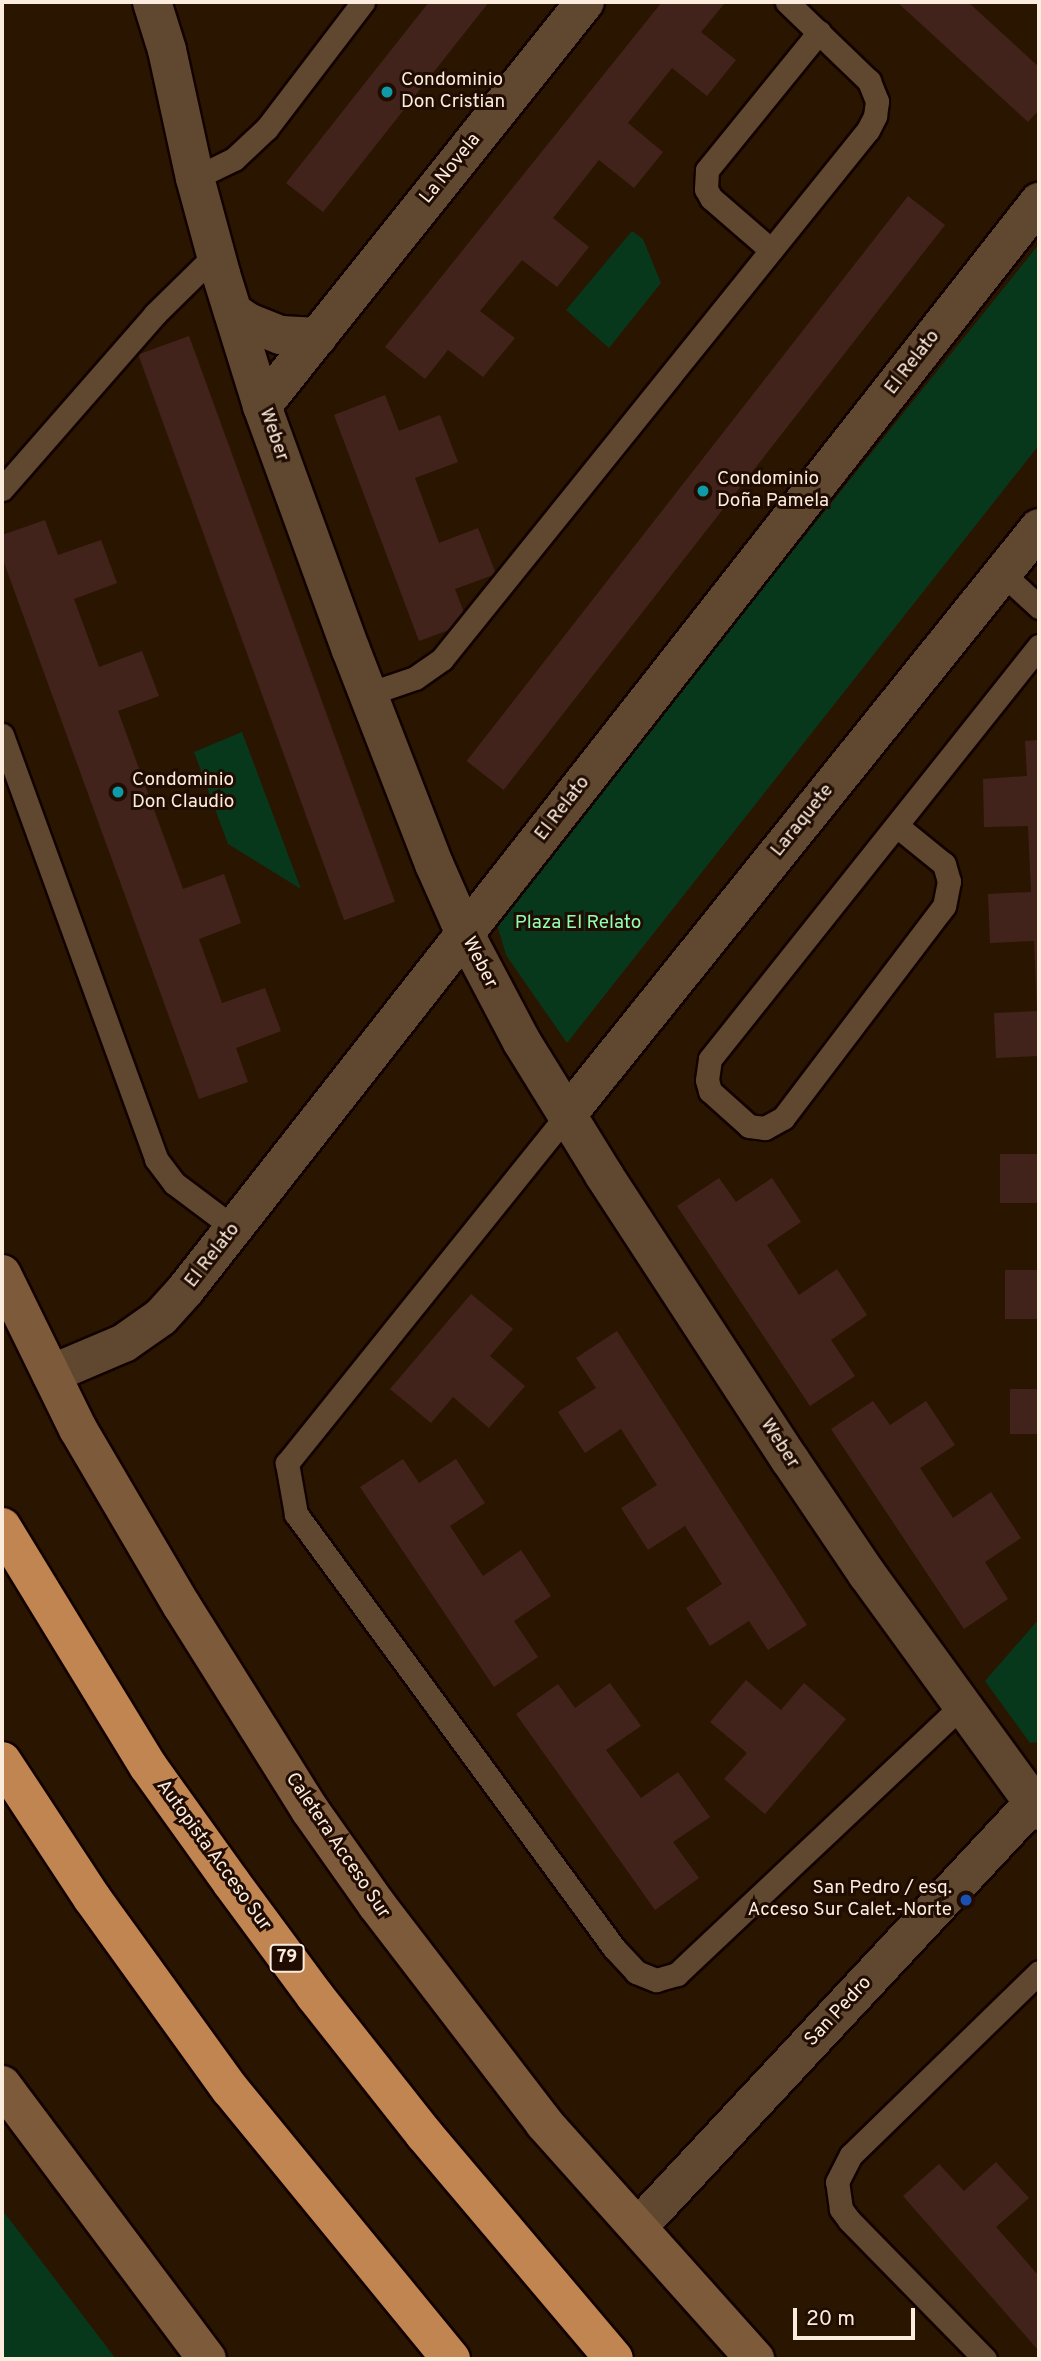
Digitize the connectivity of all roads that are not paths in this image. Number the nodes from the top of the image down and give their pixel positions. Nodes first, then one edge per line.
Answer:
1 (152, 2) edge
2 (363, 2) edge
3 (585, 2) edge
4 (787, 2) edge
5 (819, 32) junction
6 (195, 178) junction
7 (1039, 202) edge
8 (771, 250) junction
9 (216, 254) junction
10 (233, 312) junction
11 (318, 337) junction
12 (262, 406) junction
13 (2, 489) edge
14 (1039, 527) edge
15 (1002, 573) junction
16 (1039, 607) edge
17 (1039, 646) edge
18 (368, 694) junction
19 (2, 735) edge
20 (897, 826) junction
21 (465, 934) junction
22 (567, 1115) junction
23 (234, 1228) junction
24 (2, 1274) edge
25 (51, 1374) junction
26 (2, 1527) edge
27 (961, 1706) junction
28 (2, 1761) edge
29 (1037, 1804) edge
30 (1039, 1972) edge
31 (2, 2085) edge
32 (638, 2228) junction
33 (207, 2359) edge
34 (451, 2359) edge
35 (614, 2359) edge
36 (755, 2359) edge
37 (985, 2359) edge

1 - 6 street, Weber
2 - 6 lane
3 - 11 street, La Novela
4 - 5 lane
5 - 8 lane
5 - 8 lane
6 - 9 street, Weber
7 - 21 street, El Relato
8 - 18 lane
9 - 10 street, Weber
9 - 13 lane
10 - 11 street
10 - 12 street, Weber
11 - 12 street, La Novela
12 - 18 street, Weber
14 - 15 street, Laraquete
15 - 16 lane
15 - 22 street, Laraquete
17 - 20 lane
18 - 21 street, Weber
19 - 23 lane
20 - 20 lane
21 - 22 street, Weber
21 - 23 street, El Relato
22 - 27 street, Weber
22 - 27 lane
23 - 25 street, El Relato
24 - 25 main road, Caletera Acceso Sur
25 - 32 main road, Caletera Acceso Sur
26 - 35 highway, Autopista Acceso Sur / 79
27 - 29 street, Weber
28 - 34 highway
29 - 32 street, San Pedro
30 - 37 lane
31 - 33 main road
32 - 36 main road, Caletera Acceso Sur

